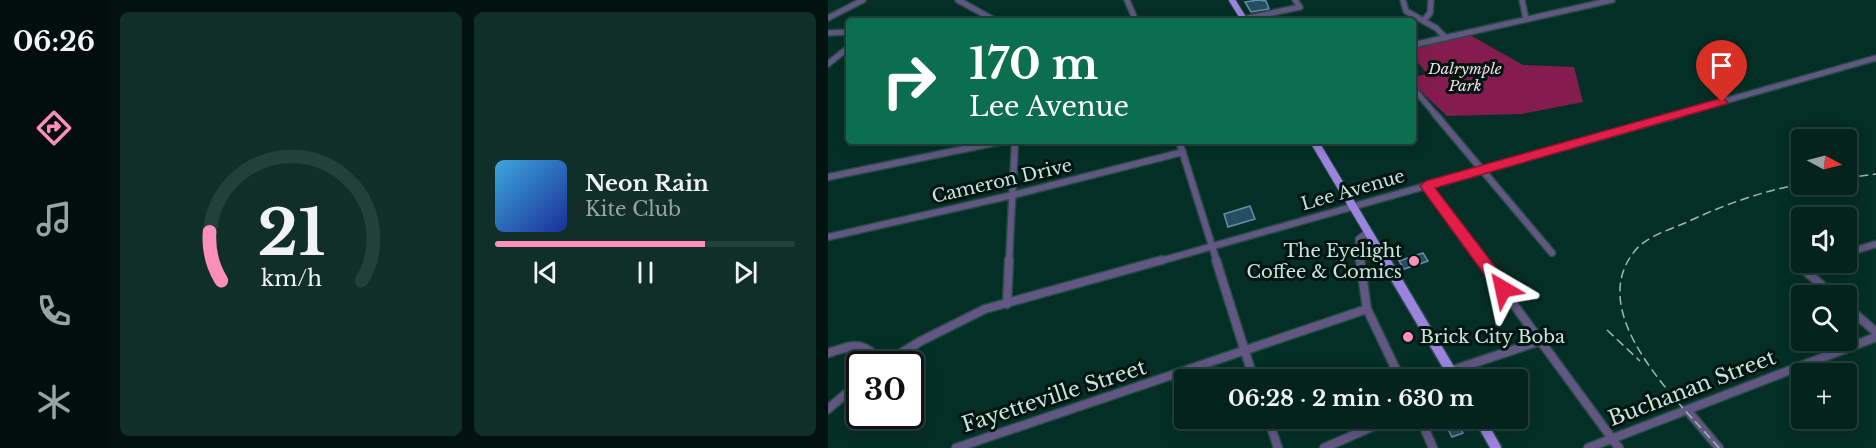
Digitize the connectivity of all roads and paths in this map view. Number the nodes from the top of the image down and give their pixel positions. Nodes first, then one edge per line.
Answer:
1 (863, 0) edge
2 (958, 0) edge
3 (1127, 0) edge
4 (1232, 0) edge
5 (1295, 0) edge
6 (1403, 0) edge
7 (1431, 0) edge
8 (1522, 0) edge
9 (1612, 0) edge
10 (828, 18) edge
11 (991, 18) edge
12 (1135, 18) edge
13 (1243, 18) edge
14 (1253, 18) edge
15 (1526, 19) junction
16 (1423, 21) junction
17 (846, 32) edge
18 (828, 33) edge
19 (1446, 38) junction
20 (1416, 44) edge
21 (846, 49) edge
22 (1876, 58) edge
23 (828, 64) edge
24 (1416, 92) edge
25 (988, 144) edge
26 (1015, 144) edge
27 (1180, 144) edge
28 (1316, 144) edge
29 (1183, 152) junction
30 (1482, 170) junction
31 (828, 177) edge
32 (1426, 186) junction
33 (1012, 195) junction
34 (1352, 208) junction
35 (1367, 233) junction
36 (828, 237) edge
37 (1876, 244) edge
38 (1212, 248) junction
39 (1857, 250) edge
40 (1552, 253) dead end
41 (1808, 273) edge
42 (1821, 285) edge
43 (1007, 304) junction
44 (1367, 309) junction
45 (1857, 316) edge
46 (1876, 332) edge
47 (1876, 337) edge
48 (1540, 340) junction
49 (874, 351) edge
50 (902, 351) edge
51 (1245, 352) junction
52 (828, 353) edge
53 (1250, 369) edge
54 (1396, 369) edge
55 (1450, 369) edge
56 (1468, 369) edge
57 (846, 394) edge
58 (828, 409) edge
59 (1687, 410) junction
60 (1272, 429) edge
61 (1367, 429) edge
62 (1425, 429) edge
63 (1485, 429) edge
64 (1612, 439) junction
65 (956, 448) edge
66 (1278, 448) edge
67 (1324, 448) edge
68 (1433, 448) edge
69 (1496, 448) edge
70 (1588, 448) edge
71 (1619, 448) edge
72 (1719, 448) edge

1 - 10 street
2 - 11 street
3 - 12 street
4 - 13 main road
5 - 14 street
6 - 16 street
7 - 16 street
8 - 15 street
9 - 15 street
15 - 19 street
16 - 19 street
17 - 18 street
19 - 20 street
21 - 23 street
22 - 30 street, Lee Avenue
24 - 30 street
25 - 31 street
26 - 33 street
27 - 29 street
28 - 34 main road
29 - 33 street, Cameron Drive
29 - 38 street
30 - 32 street, Lee Avenue
30 - 40 street
32 - 34 street, Lee Avenue
32 - 48 street
33 - 36 street, Cameron Drive
33 - 43 street
34 - 35 main road
34 - 38 street, Lee Avenue
35 - 44 street
35 - 55 main road
37 - 39 street
38 - 43 street, Lee Avenue
38 - 51 street
41 - 42 street
43 - 50 street, Lee Avenue
44 - 51 street, Fayetteville Street
44 - 54 street
45 - 46 street
47 - 59 street, Buchanan Street
48 - 56 street
48 - 64 street
49 - 52 street
51 - 53 street
51 - 65 street, Fayetteville Street
57 - 58 street
59 - 64 street, Buchanan Street
59 - 72 street
60 - 66 street
61 - 67 street
62 - 68 street
63 - 69 main road
64 - 70 street, Buchanan Street
64 - 71 street

